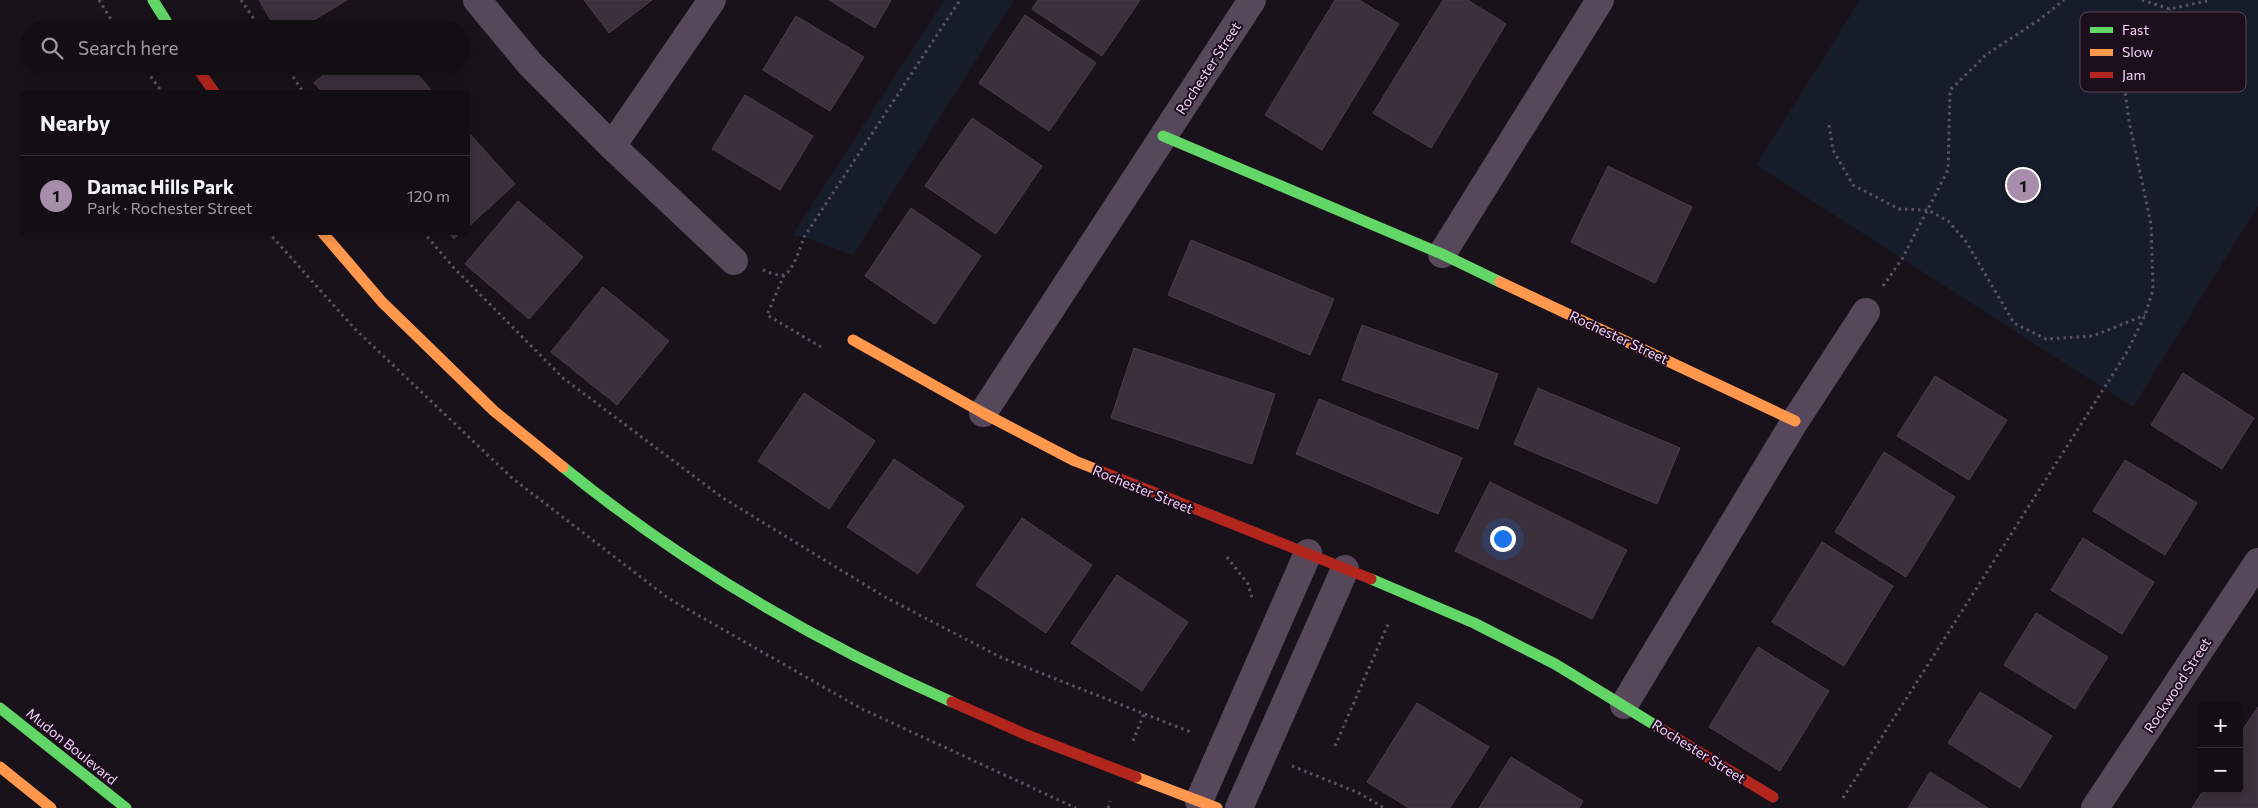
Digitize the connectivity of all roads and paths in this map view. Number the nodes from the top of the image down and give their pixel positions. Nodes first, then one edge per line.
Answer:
1 (99, 0) edge
2 (153, 0) edge
3 (242, 0) edge
4 (477, 0) edge
5 (712, 0) edge
6 (960, 0) edge
7 (1252, 0) edge
8 (1600, 0) edge
9 (2064, 0) edge
10 (2142, 0) edge
11 (2211, 0) edge
12 (2170, 9) junction
13 (2167, 12) edge
14 (111, 20) edge
15 (165, 20) edge
16 (255, 20) edge
17 (150, 75) edge
18 (202, 75) edge
19 (292, 75) edge
20 (161, 90) edge
21 (213, 90) edge
22 (302, 90) edge
23 (2125, 92) edge
24 (1829, 124) dead end
25 (1163, 136) junction
26 (612, 146) junction
27 (1928, 210) junction
28 (325, 235) edge
29 (426, 235) edge
30 (1442, 254) junction
31 (734, 261) joint
32 (784, 275) junction
33 (1866, 312) joint
34 (2145, 315) junction
35 (853, 340) joint
36 (983, 413) junction
37 (1795, 421) junction
38 (1225, 553) dead end
39 (1308, 553) junction
40 (2258, 562) edge
41 (1345, 569) junction
42 (1402, 592) junction
43 (1253, 603) dead end
44 (1624, 705) junction
45 (0, 708) edge
46 (1224, 743) junction
47 (1335, 746) dead end
48 (1263, 755) junction
49 (0, 767) edge
50 (1773, 797) dead end
51 (1842, 798) dead end
52 (1208, 804) edge
53 (51, 808) edge
54 (126, 808) edge
55 (1239, 808) edge
56 (1384, 808) edge
57 (2096, 808) edge

1 - 14 path
2 - 15 street
3 - 16 path
4 - 26 street
5 - 26 street
6 - 32 path
7 - 25 street, Rochester Street
8 - 30 street
9 - 27 path
10 - 12 path
11 - 12 path
12 - 13 path
17 - 20 path
18 - 21 street
19 - 22 path
23 - 34 path
24 - 27 path
25 - 30 street, Rochester Street
25 - 36 street, Rochester Street
26 - 31 street
27 - 33 path
27 - 34 path
28 - 52 street
29 - 46 path
30 - 37 street, Rochester Street
31 - 32 path
32 - 35 path
33 - 37 street
34 - 51 path
35 - 36 street, Rochester Street
36 - 39 street, Rochester Street
37 - 44 street
38 - 43 path
39 - 41 street, Rochester Street
39 - 46 street
40 - 57 street, Rockwood Street
41 - 42 street, Rochester Street
41 - 48 street
42 - 44 street, Rochester Street
42 - 47 path
44 - 50 street, Rochester Street
45 - 54 street, Mudon Boulevard
46 - 52 street
48 - 55 street
48 - 56 path
49 - 53 street

